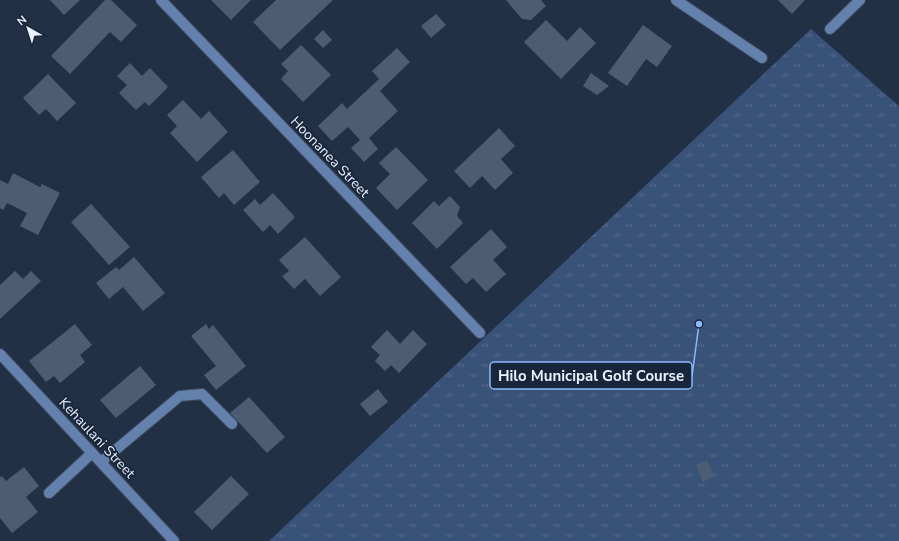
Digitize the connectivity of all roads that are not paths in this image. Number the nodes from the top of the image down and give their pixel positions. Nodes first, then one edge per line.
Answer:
1 (161, 0) edge
2 (676, 0) edge
3 (860, 0) edge
4 (830, 29) dead end
5 (762, 58) dead end
6 (480, 333) dead end
7 (0, 354) edge
8 (232, 424) dead end
9 (92, 453) junction
10 (101, 462) junction
11 (49, 493) dead end
12 (174, 541) edge

1 - 6 street, Hoonanea Street
2 - 5 street
3 - 4 street
7 - 9 street, Kehaulani Street
8 - 10 street
9 - 10 street, Kehaulani Street
9 - 11 street
10 - 12 street, Kehaulani Street

